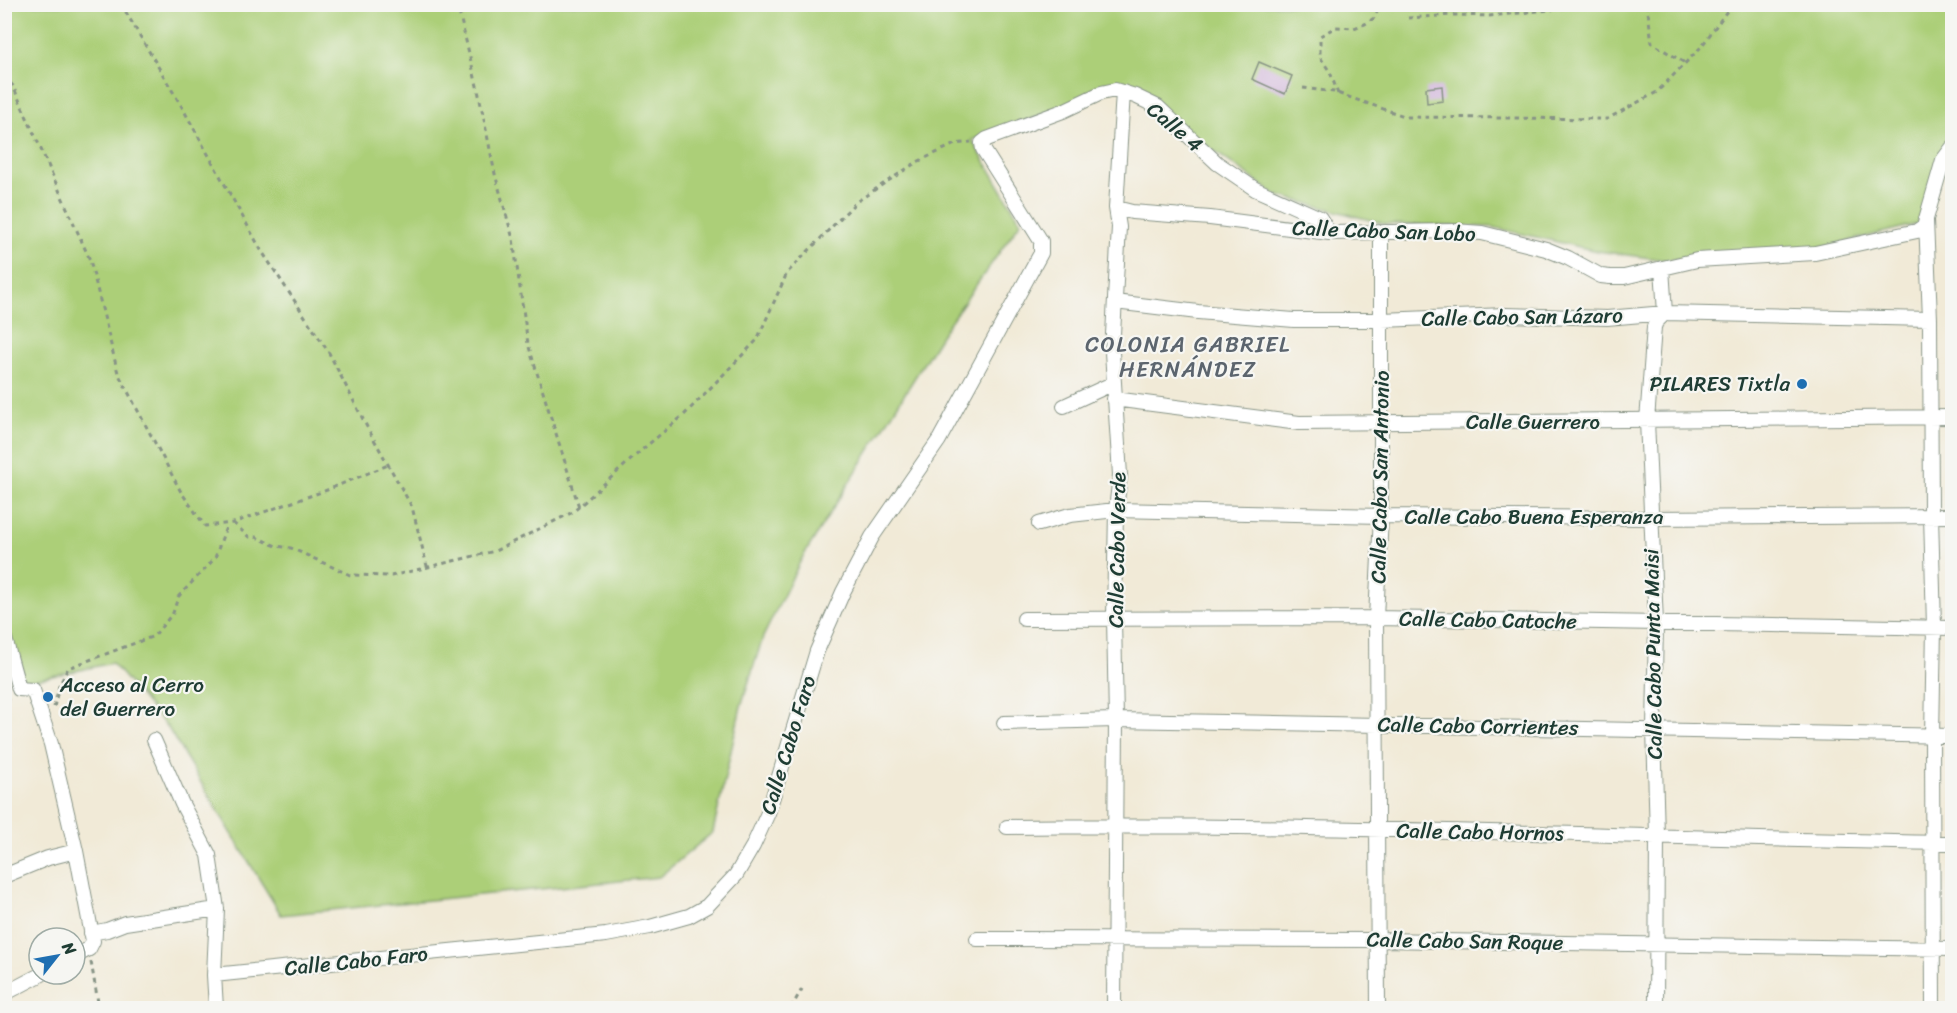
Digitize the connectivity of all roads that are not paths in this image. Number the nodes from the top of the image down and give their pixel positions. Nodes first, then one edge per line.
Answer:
1 (1123, 92) junction
2 (985, 141) joint
3 (1953, 148) edge
4 (1116, 208) junction
5 (1926, 220) junction
6 (1327, 229) junction
7 (1381, 234) junction
8 (1662, 268) junction
9 (1115, 302) junction
10 (1665, 313) junction
11 (1930, 319) junction
12 (1382, 320) junction
13 (1114, 383) junction
14 (1114, 399) junction
15 (1064, 406) dead end
16 (1931, 417) junction
17 (1953, 417) edge
18 (1647, 421) junction
19 (1382, 423) junction
20 (1116, 510) junction
21 (1931, 515) junction
22 (1381, 516) junction
23 (1953, 516) edge
24 (1650, 518) junction
25 (1039, 524) dead end
26 (1114, 618) junction
27 (1376, 618) junction
28 (1023, 619) dead end
29 (1656, 623) junction
30 (1934, 627) junction
31 (1953, 628) edge
32 (4, 635) edge
33 (1116, 720) junction
34 (1004, 723) dead end
35 (1378, 725) junction
36 (1654, 729) junction
37 (1932, 736) junction
38 (1953, 736) edge
39 (154, 740) dead end
40 (1114, 826) junction
41 (1007, 827) dead end
42 (1376, 830) junction
43 (1657, 836) junction
44 (1934, 843) junction
45 (1953, 843) edge
46 (76, 851) junction
47 (4, 876) edge
48 (217, 909) junction
49 (91, 933) junction
50 (977, 939) dead end
51 (1114, 940) junction
52 (1378, 940) junction
53 (1657, 944) junction
54 (1934, 948) junction
55 (1953, 949) edge
56 (87, 950) edge
57 (214, 975) junction
58 (27, 982) edge
59 (4, 994) edge
60 (216, 1008) edge
61 (1114, 1008) edge
62 (1378, 1008) edge
63 (1656, 1008) edge
64 (1933, 1008) edge

1 - 2 street, Calle 4
1 - 4 street, Calle Cabo Verde
1 - 6 street, Calle 4
2 - 57 street, Calle Cabo Faro
3 - 5 street
4 - 6 street, Calle Cabo San Lobo
4 - 9 street, Calle Cabo Verde
5 - 8 street, Calle Cabo San Lobo
5 - 11 street
6 - 7 street, Calle Cabo San Lobo
7 - 8 street, Calle Cabo San Lobo
7 - 12 street, Calle Cabo San Antonio
8 - 10 street, Calle Cabo Punta Maisi
9 - 12 street, Calle Cabo San Lázaro
9 - 13 street, Calle Cabo Verde
10 - 11 street, Calle Cabo San Lázaro
10 - 12 street, Calle Cabo San Lázaro
10 - 18 street, Calle Cabo Punta Maisi
11 - 16 street
12 - 19 street, Calle Cabo San Antonio
13 - 14 street, Calle Cabo Verde
13 - 15 street
14 - 19 street, Calle Guerrero
14 - 20 street, Calle Cabo Verde
16 - 17 street, Calle Guerrero
16 - 18 street, Calle Guerrero
16 - 21 street
18 - 19 street, Calle Guerrero
18 - 24 street, Calle Cabo Punta Maisi
19 - 22 street, Calle Cabo San Antonio
20 - 22 street, Calle Cabo Buena Esperanza
20 - 25 street, Calle Cabo Buena Esperanza
20 - 26 street, Calle Cabo Verde
21 - 23 street, Calle Cabo Buena Esperanza
21 - 24 street, Calle Cabo Buena Esperanza
21 - 30 street
22 - 24 street, Calle Cabo Buena Esperanza
22 - 27 street, Calle Cabo San Antonio
24 - 29 street, Calle Cabo Punta Maisi
26 - 27 street, Calle Cabo Catoche
26 - 28 street, Calle Cabo Catoche
26 - 33 street, Calle Cabo Verde
27 - 29 street, Calle Cabo Catoche
27 - 35 street, Calle Cabo San Antonio
29 - 30 street, Calle Cabo Catoche
29 - 36 street, Calle Cabo Punta Maisi
30 - 31 street, Calle Cabo Catoche
30 - 37 street
32 - 46 street
33 - 34 street, Calle Cabo Corrientes
33 - 35 street, Calle Cabo Corrientes
33 - 40 street, Calle Cabo Verde
35 - 36 street, Calle Cabo Corrientes
35 - 42 street, Calle Cabo San Antonio
36 - 37 street, Calle Cabo Corrientes
36 - 43 street, Calle Cabo Punta Maisi
37 - 38 street, Calle Cabo Corrientes
37 - 44 street
39 - 48 street
40 - 41 street, Calle Cabo Hornos
40 - 42 street, Calle Cabo Hornos
40 - 51 street, Calle Cabo Verde
42 - 43 street, Calle Cabo Hornos
42 - 52 street, Calle Cabo San Antonio
43 - 44 street, Calle Cabo Hornos
43 - 53 street, Calle Cabo Punta Maisi
44 - 45 street, Calle Cabo Hornos
44 - 54 street
46 - 47 street
46 - 49 street
48 - 49 street
48 - 57 street
49 - 56 street
50 - 51 street, Calle Cabo San Roque
51 - 52 street, Calle Cabo San Roque
51 - 61 street, Calle Cabo Verde
52 - 53 street, Calle Cabo San Roque
52 - 62 street, Calle Cabo San Antonio
53 - 54 street, Calle Cabo San Roque
53 - 63 street, Calle Cabo Punta Maisi
54 - 55 street, Calle Cabo San Roque
54 - 64 street
57 - 60 street
58 - 59 street

